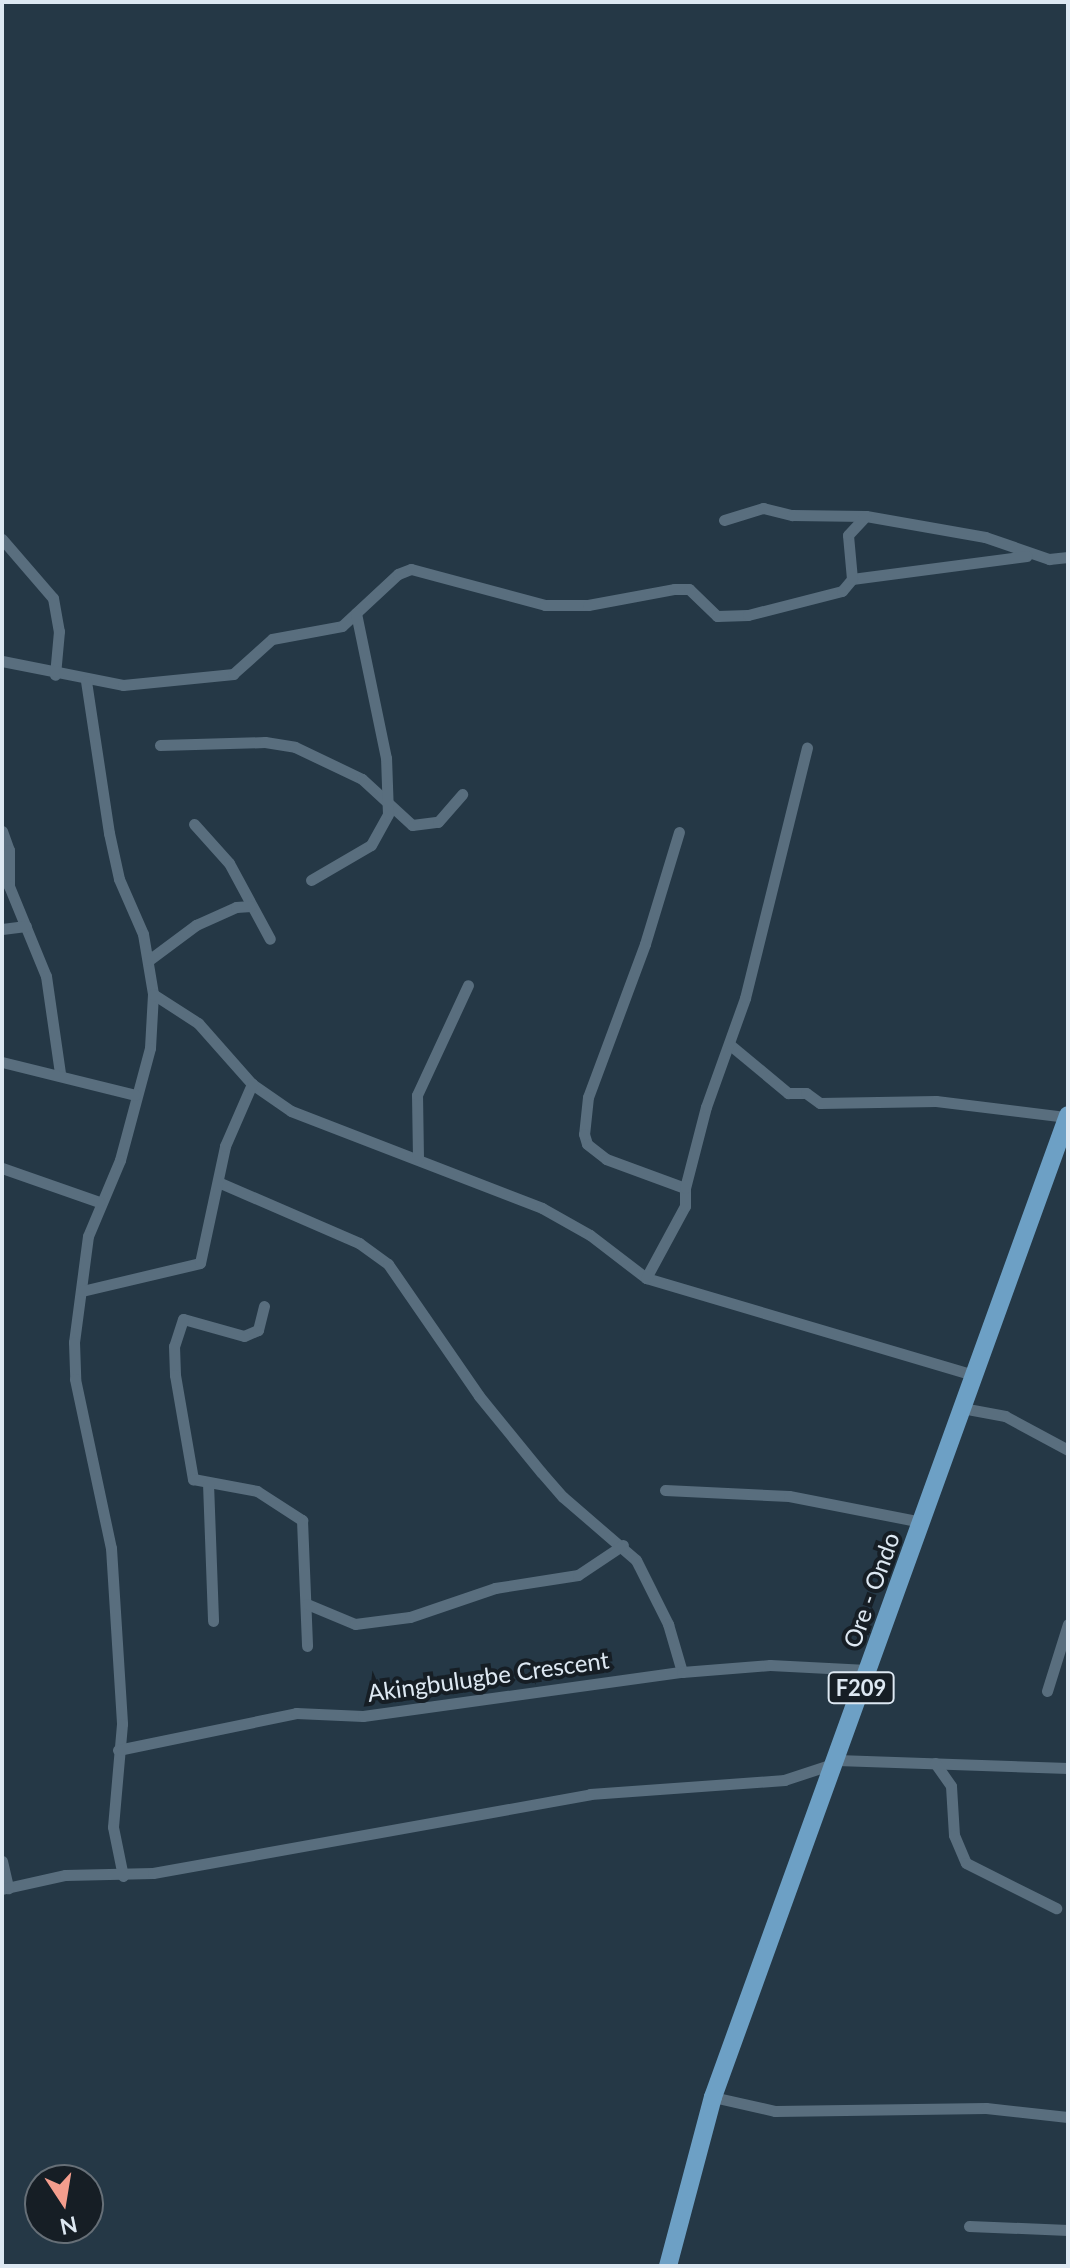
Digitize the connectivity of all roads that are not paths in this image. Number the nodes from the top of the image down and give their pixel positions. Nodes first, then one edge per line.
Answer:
1 (866, 516) junction
2 (724, 520) dead end
3 (2, 539) edge
4 (1031, 555) junction
5 (1068, 557) edge
6 (852, 579) junction
7 (356, 613) junction
8 (2, 661) edge
9 (55, 675) junction
10 (86, 681) junction
11 (160, 745) dead end
12 (807, 748) dead end
13 (462, 794) dead end
14 (388, 802) junction
15 (194, 824) dead end
16 (2, 831) edge
17 (679, 832) dead end
18 (311, 880) dead end
19 (251, 906) junction
20 (26, 926) junction
21 (2, 929) edge
22 (270, 939) dead end
23 (149, 960) junction
24 (468, 985) dead end
25 (153, 994) junction
26 (729, 1044) junction
27 (2, 1062) edge
28 (60, 1073) junction
29 (252, 1084) junction
30 (135, 1095) junction
31 (1068, 1116) edge
32 (418, 1158) junction
33 (2, 1168) edge
34 (218, 1182) junction
35 (685, 1188) junction
36 (99, 1202) junction
37 (646, 1278) junction
38 (82, 1291) junction
39 (264, 1306) dead end
40 (974, 1375) junction
41 (962, 1408) junction
42 (1068, 1450) edge
43 (208, 1483) junction
44 (665, 1490) dead end
45 (921, 1522) junction
46 (623, 1545) junction
47 (307, 1604) junction
48 (213, 1621) dead end
49 (1068, 1624) edge
50 (307, 1646) dead end
51 (867, 1670) junction
52 (682, 1672) junction
53 (1047, 1691) dead end
54 (118, 1750) junction
55 (836, 1761) junction
56 (934, 1763) junction
57 (1068, 1768) edge
58 (2, 1861) edge
59 (123, 1876) junction
60 (5, 1888) edge
61 (1056, 1908) dead end
62 (713, 2097) junction
63 (1068, 2117) edge
64 (969, 2226) dead end
65 (1068, 2230) edge
66 (668, 2266) edge

1 - 2 street
1 - 4 street
1 - 6 street
3 - 9 street
4 - 5 street
4 - 6 street
6 - 7 street
7 - 10 street
7 - 14 street
8 - 9 street
9 - 10 street
10 - 23 street
11 - 14 street
12 - 26 street
13 - 14 street
14 - 18 street
15 - 19 street
16 - 20 street
17 - 35 street
19 - 22 street
19 - 23 street
20 - 21 street
20 - 28 street
23 - 25 street
24 - 32 street
25 - 29 street
25 - 30 street
26 - 31 street
26 - 35 street
27 - 28 street
28 - 30 street
29 - 32 street
29 - 34 street
30 - 36 street
31 - 40 main road, Ore - Ondo / F209
32 - 37 street
33 - 36 street
34 - 38 street
34 - 46 street
35 - 37 street
36 - 38 street
37 - 40 street
38 - 54 street
39 - 43 street
40 - 41 main road, Ore - Ondo / F209
41 - 42 street
41 - 45 main road, Ore - Ondo / F209
43 - 47 street
43 - 48 street
44 - 45 street
45 - 51 main road, Ore - Ondo / F209
46 - 47 street
46 - 52 street
47 - 50 street
49 - 53 street
51 - 52 street, Akingbulugbe Crescent
51 - 55 main road, Ore - Ondo / F209
52 - 54 street, Akingbulugbe Crescent
54 - 59 street
55 - 56 street
55 - 59 street
55 - 62 main road, Ore - Ondo / F209
56 - 57 street
56 - 61 street
58 - 60 street
59 - 60 street
62 - 63 street
62 - 66 main road, Ore - Ondo / F209
64 - 65 street

